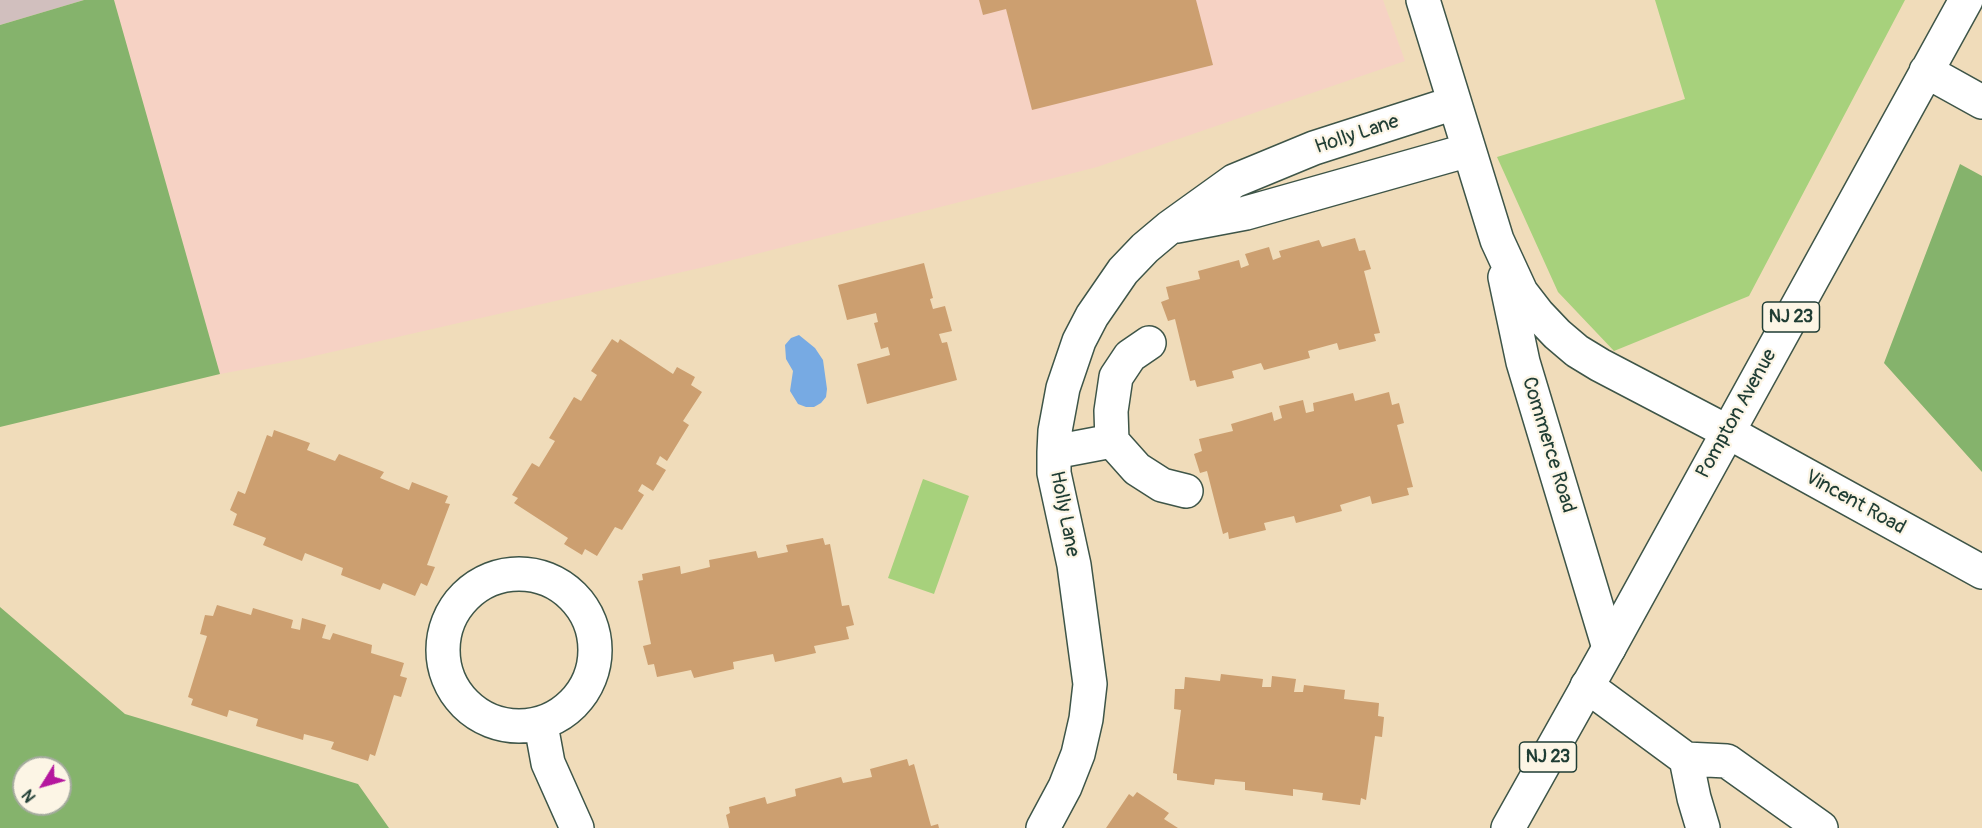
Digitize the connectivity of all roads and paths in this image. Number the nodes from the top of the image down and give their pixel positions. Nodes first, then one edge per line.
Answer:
1 (1423, 0) edge
2 (1966, 0) edge
3 (1926, 71) junction
4 (1982, 102) edge
5 (1454, 104) junction
6 (1469, 150) junction
7 (1170, 227) junction
8 (1497, 240) junction
9 (1149, 343) dead end
10 (1728, 432) junction
11 (1112, 441) junction
12 (1054, 452) junction
13 (1186, 491) dead end
14 (1982, 573) edge
15 (1609, 648) junction
16 (1587, 686) junction
17 (541, 724) junction
18 (1686, 759) junction
19 (577, 828) edge
20 (1042, 828) edge
21 (1508, 828) edge
22 (1703, 828) edge
23 (1821, 828) edge

1 - 5 street, Commerce Road
2 - 3 street, Pompton Avenue / NJ 23
3 - 4 street
3 - 10 street, Pompton Avenue / NJ 23
5 - 6 street, Commerce Road
5 - 7 street, Holly Lane
6 - 7 street, Holly Lane
6 - 8 street, Commerce Road
7 - 12 street, Holly Lane
8 - 10 street, Commerce Road
8 - 15 street, Commerce Road
9 - 11 street
10 - 14 street, Vincent Road
10 - 15 street, Pompton Avenue / NJ 23
11 - 12 street
11 - 13 street
12 - 20 street, Holly Lane
15 - 16 street, Pompton Avenue / NJ 23
16 - 18 street
16 - 21 street, Pompton Avenue / NJ 23
17 - 17 street
17 - 19 street
18 - 22 street
18 - 23 street

